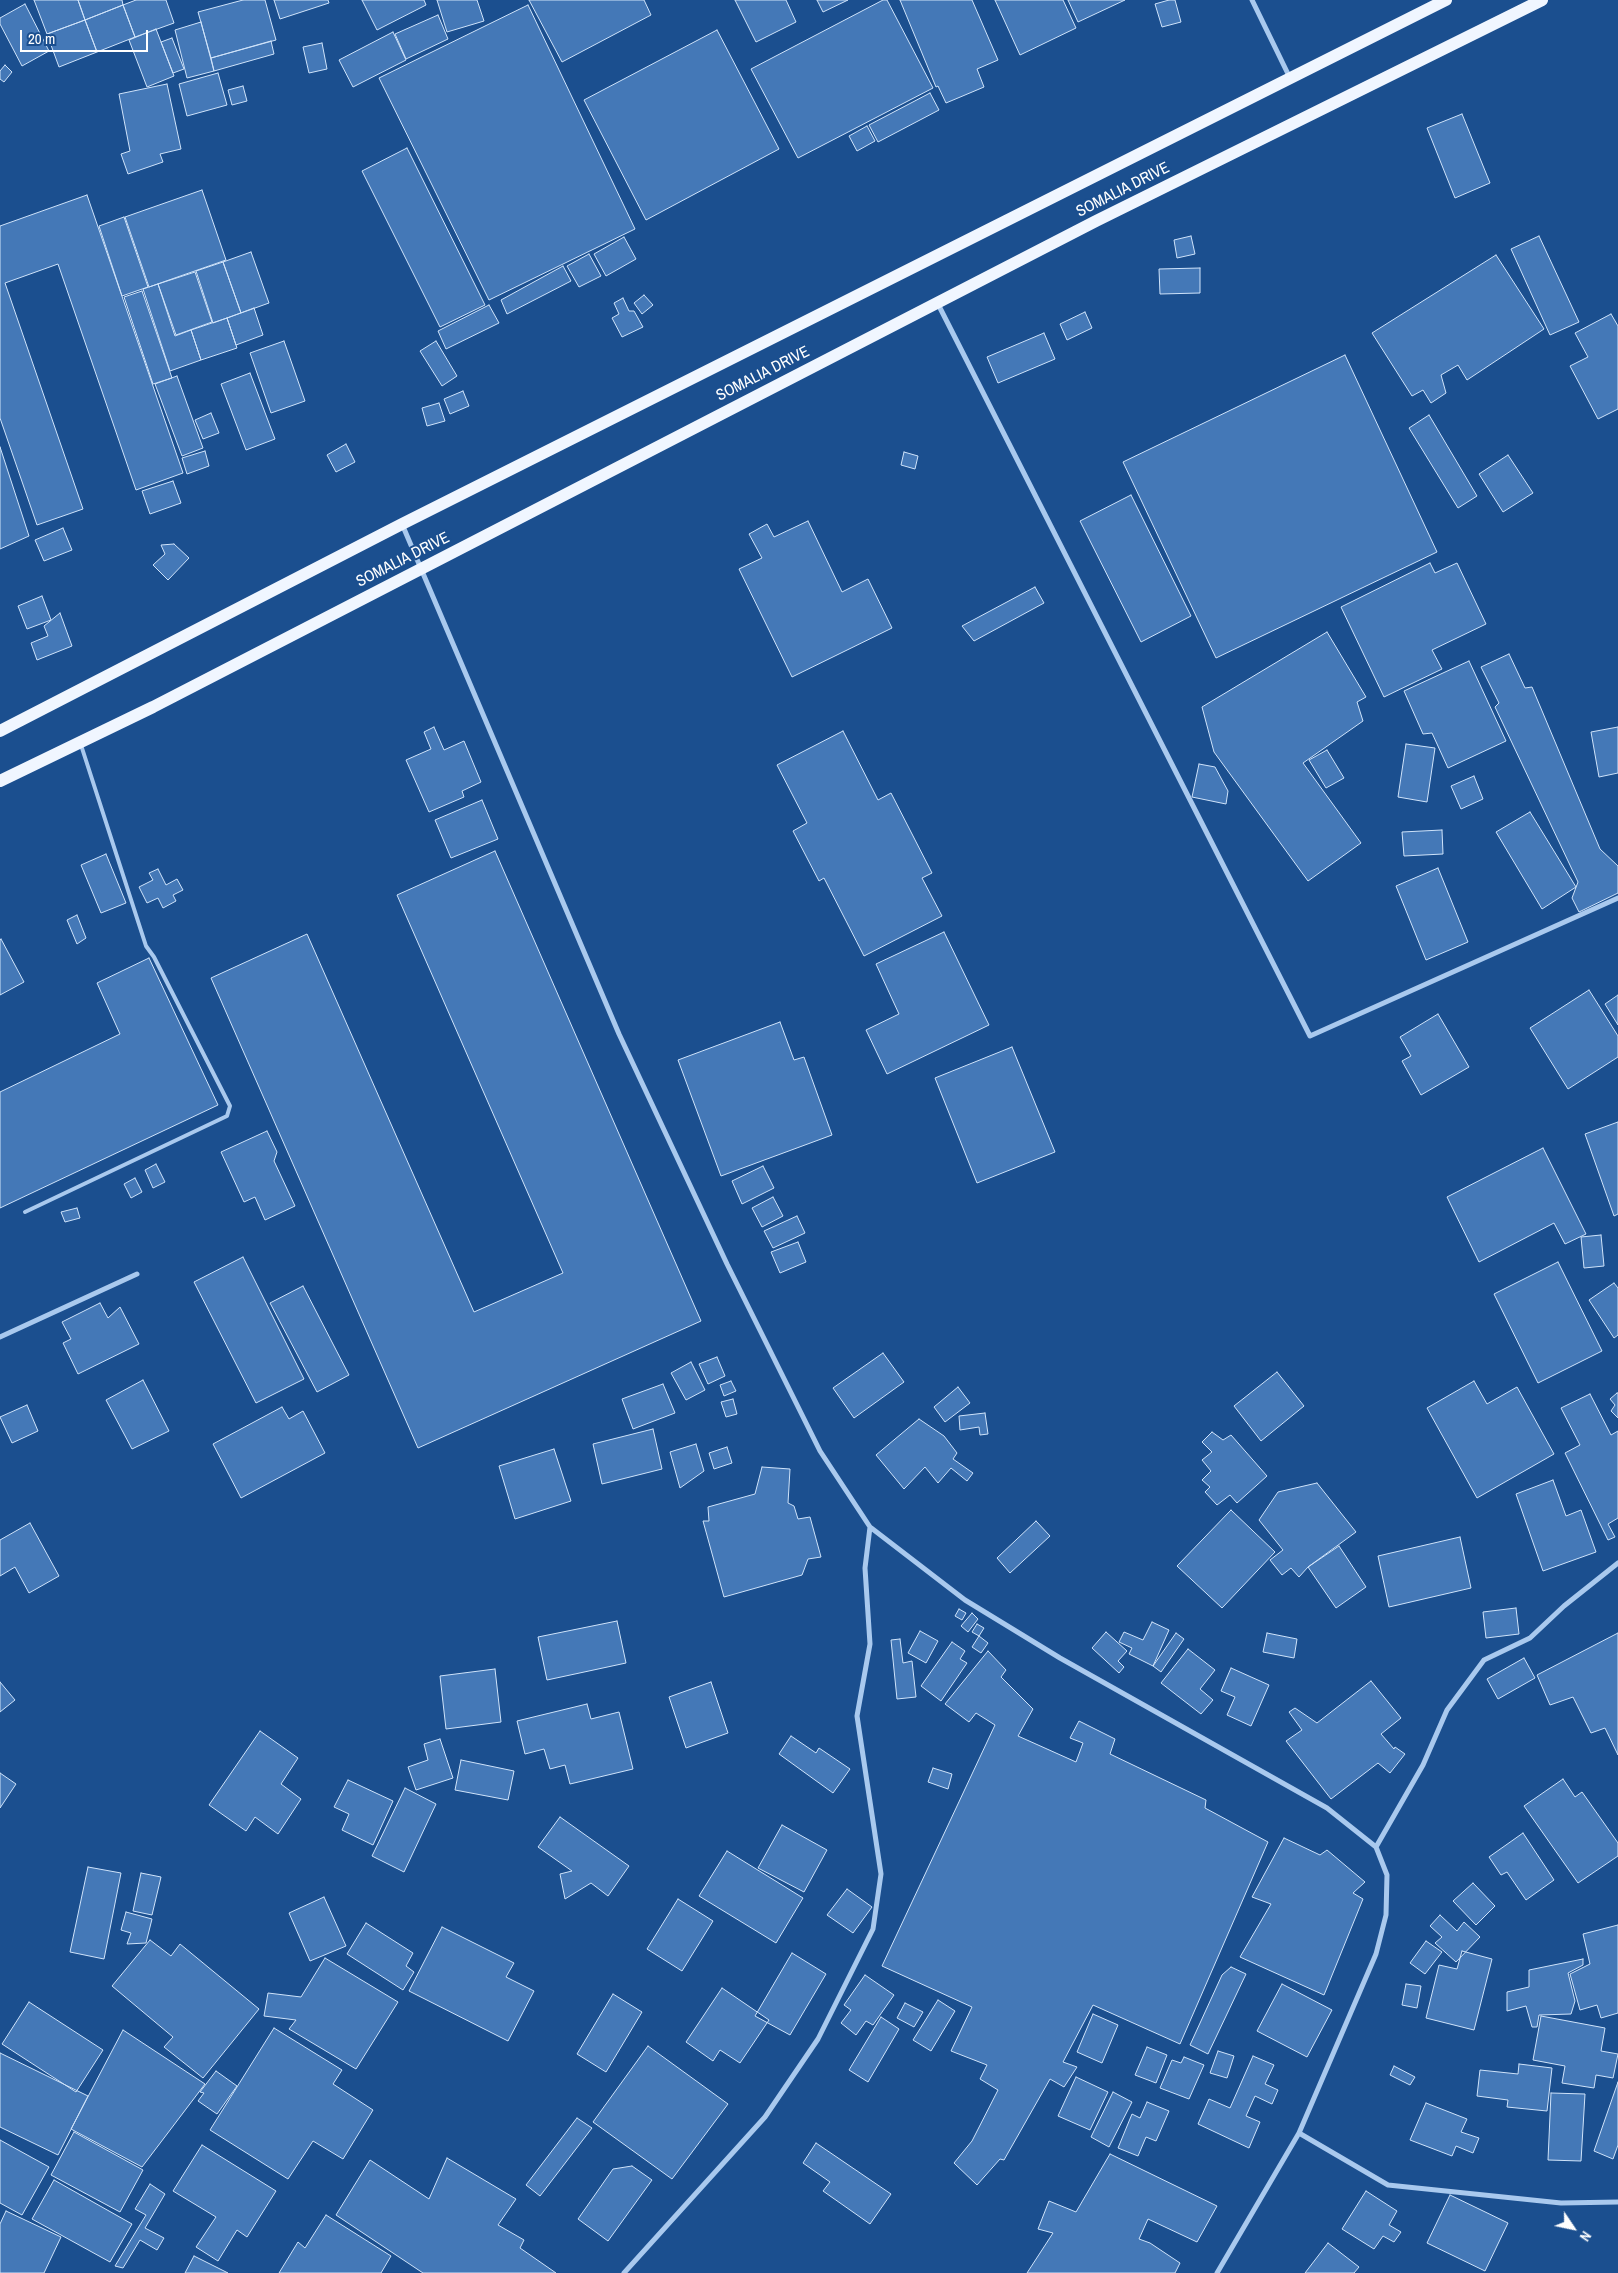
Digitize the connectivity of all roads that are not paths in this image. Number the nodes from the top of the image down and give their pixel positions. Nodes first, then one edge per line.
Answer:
1 (1252, 0) edge
2 (1446, 0) edge
3 (1542, 0) edge
4 (1290, 78) junction
5 (938, 303) junction
6 (402, 524) junction
7 (421, 569) junction
8 (0, 731) edge
9 (80, 742) junction
10 (0, 781) edge
11 (1618, 898) edge
12 (25, 1212) dead end
13 (137, 1274) dead end
14 (0, 1337) edge
15 (870, 1526) junction
16 (1618, 1563) edge
17 (1376, 1847) junction
18 (1300, 2133) junction
19 (1618, 2202) edge
20 (624, 2273) edge
21 (1217, 2273) edge

1 - 4 street
2 - 4 main road, SOMALIA DRIVE
3 - 5 main road, SOMALIA DRIVE
4 - 6 main road, SOMALIA DRIVE
5 - 7 main road, SOMALIA DRIVE
5 - 11 street
6 - 7 street
6 - 8 main road, SOMALIA DRIVE
7 - 9 main road, SOMALIA DRIVE
7 - 15 street
9 - 10 main road, SOMALIA DRIVE
9 - 12 lane
13 - 14 street
15 - 17 street
15 - 20 street
16 - 17 street
17 - 18 street
18 - 19 street
18 - 21 street

